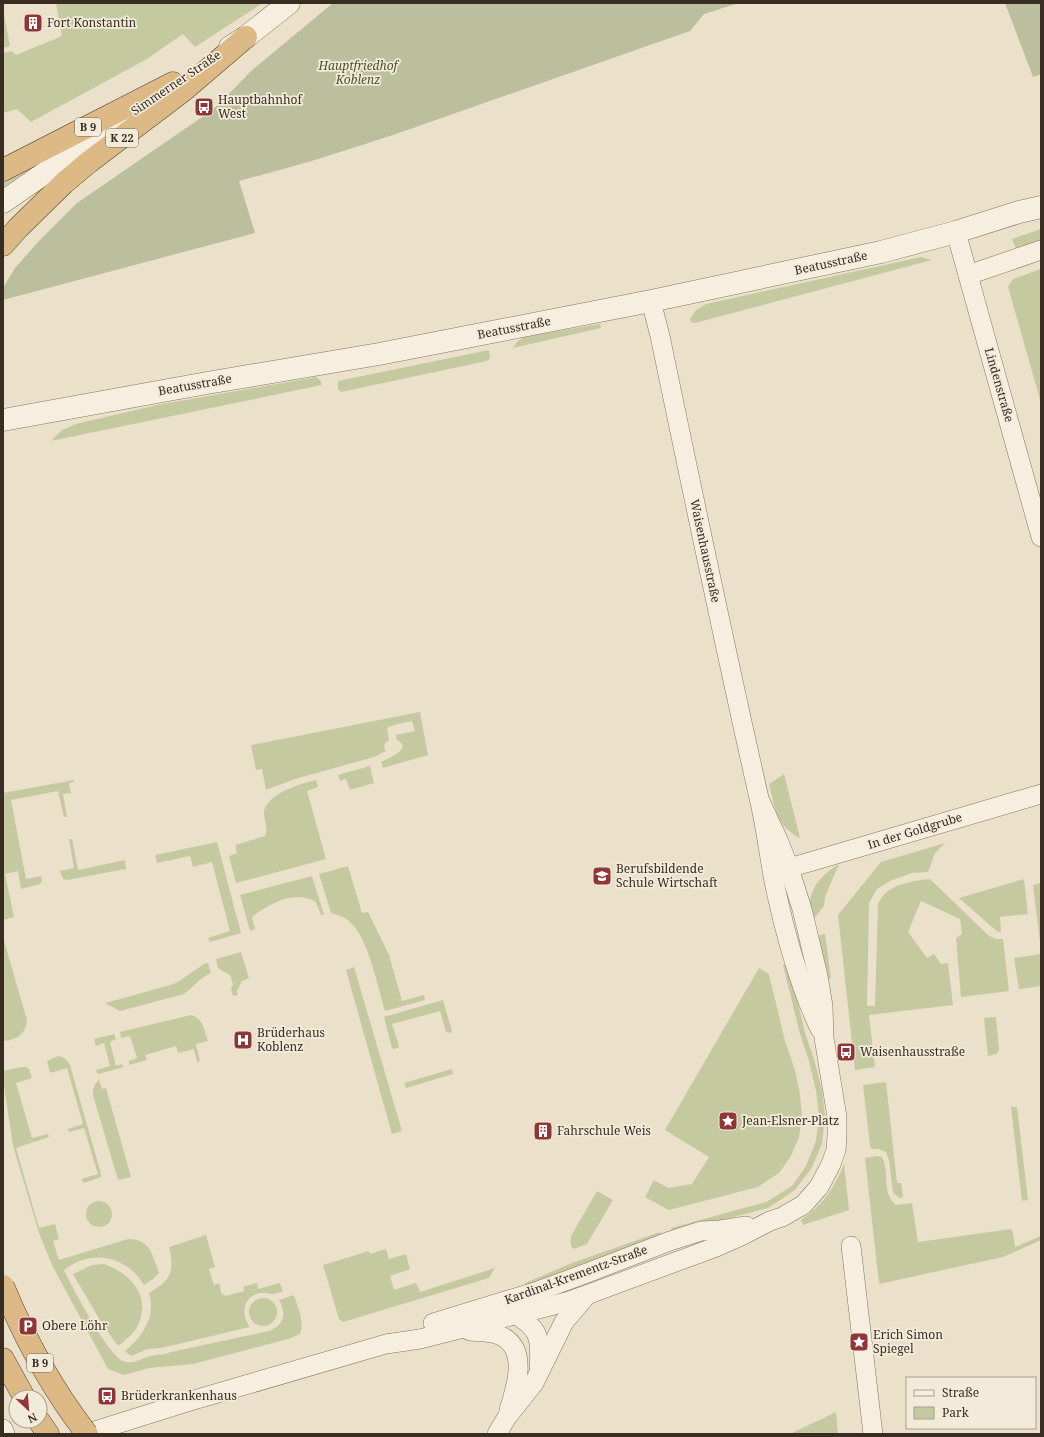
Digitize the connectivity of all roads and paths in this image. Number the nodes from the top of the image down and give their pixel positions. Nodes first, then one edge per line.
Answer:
1 (289, 3) edge
2 (246, 37) junction
3 (173, 83) junction
4 (3, 170) edge
5 (1041, 200) edge
6 (3, 202) edge
7 (1041, 207) edge
8 (1019, 212) junction
9 (956, 232) junction
10 (3, 245) edge
11 (1041, 250) edge
12 (968, 275) junction
13 (651, 301) junction
14 (3, 420) edge
15 (1041, 537) edge
16 (1041, 794) edge
17 (760, 801) junction
18 (790, 868) junction
19 (775, 887) junction
20 (824, 1038) junction
21 (832, 1164) joint
22 (770, 1221) junction
23 (851, 1246) dead end
24 (561, 1283) junction
25 (3, 1286) edge
26 (587, 1295) junction
27 (494, 1305) junction
28 (527, 1316) junction
29 (455, 1330) junction
30 (386, 1344) junction
31 (516, 1351) junction
32 (3, 1359) edge
33 (538, 1375) junction
34 (20, 1389) edge
35 (507, 1417) junction
36 (3, 1429) edge
37 (5, 1434) edge
38 (86, 1434) edge
39 (498, 1434) edge
40 (873, 1434) edge

1 - 2 street, Simmerner Straße / K 22
2 - 3 street, Simmerner Straße / K 22
2 - 10 highway, K 22
3 - 4 highway, B 9
3 - 6 street, Simmerner Straße / K 22
5 - 8 street, Beatusstraße
7 - 8 street, Beatusstraße
8 - 9 street, Beatusstraße
9 - 12 street, Lindenstraße
9 - 13 street, Beatusstraße
11 - 12 street
12 - 15 street, Lindenstraße
13 - 14 street, Beatusstraße
13 - 17 street, Waisenhausstraße
16 - 18 street, In der Goldgrube
17 - 18 street, Waisenhausstraße
17 - 19 street, Waisenhausstraße
18 - 19 street
18 - 20 street, Waisenhausstraße
19 - 20 street, Waisenhausstraße
20 - 21 street, Waisenhausstraße
21 - 22 street, Kardinal-Krementz-Straße
22 - 24 street, Kardinal-Krementz-Straße
22 - 26 street, Kardinal-Krementz-Straße
23 - 40 street
24 - 27 street, Kardinal-Krementz-Straße
24 - 28 street
25 - 38 highway, B 9, bridge
26 - 28 street, Kardinal-Krementz-Straße
26 - 33 street
27 - 28 street
27 - 30 street, Kardinal-Krementz-Straße
28 - 29 street, Kardinal-Krementz-Straße
28 - 31 street
28 - 33 street
29 - 30 street, Kardinal-Krementz-Straße
29 - 31 street
30 - 38 street, Kardinal-Krementz-Straße
31 - 35 street
32 - 34 highway, B 9
33 - 35 street
35 - 39 street
36 - 37 street

